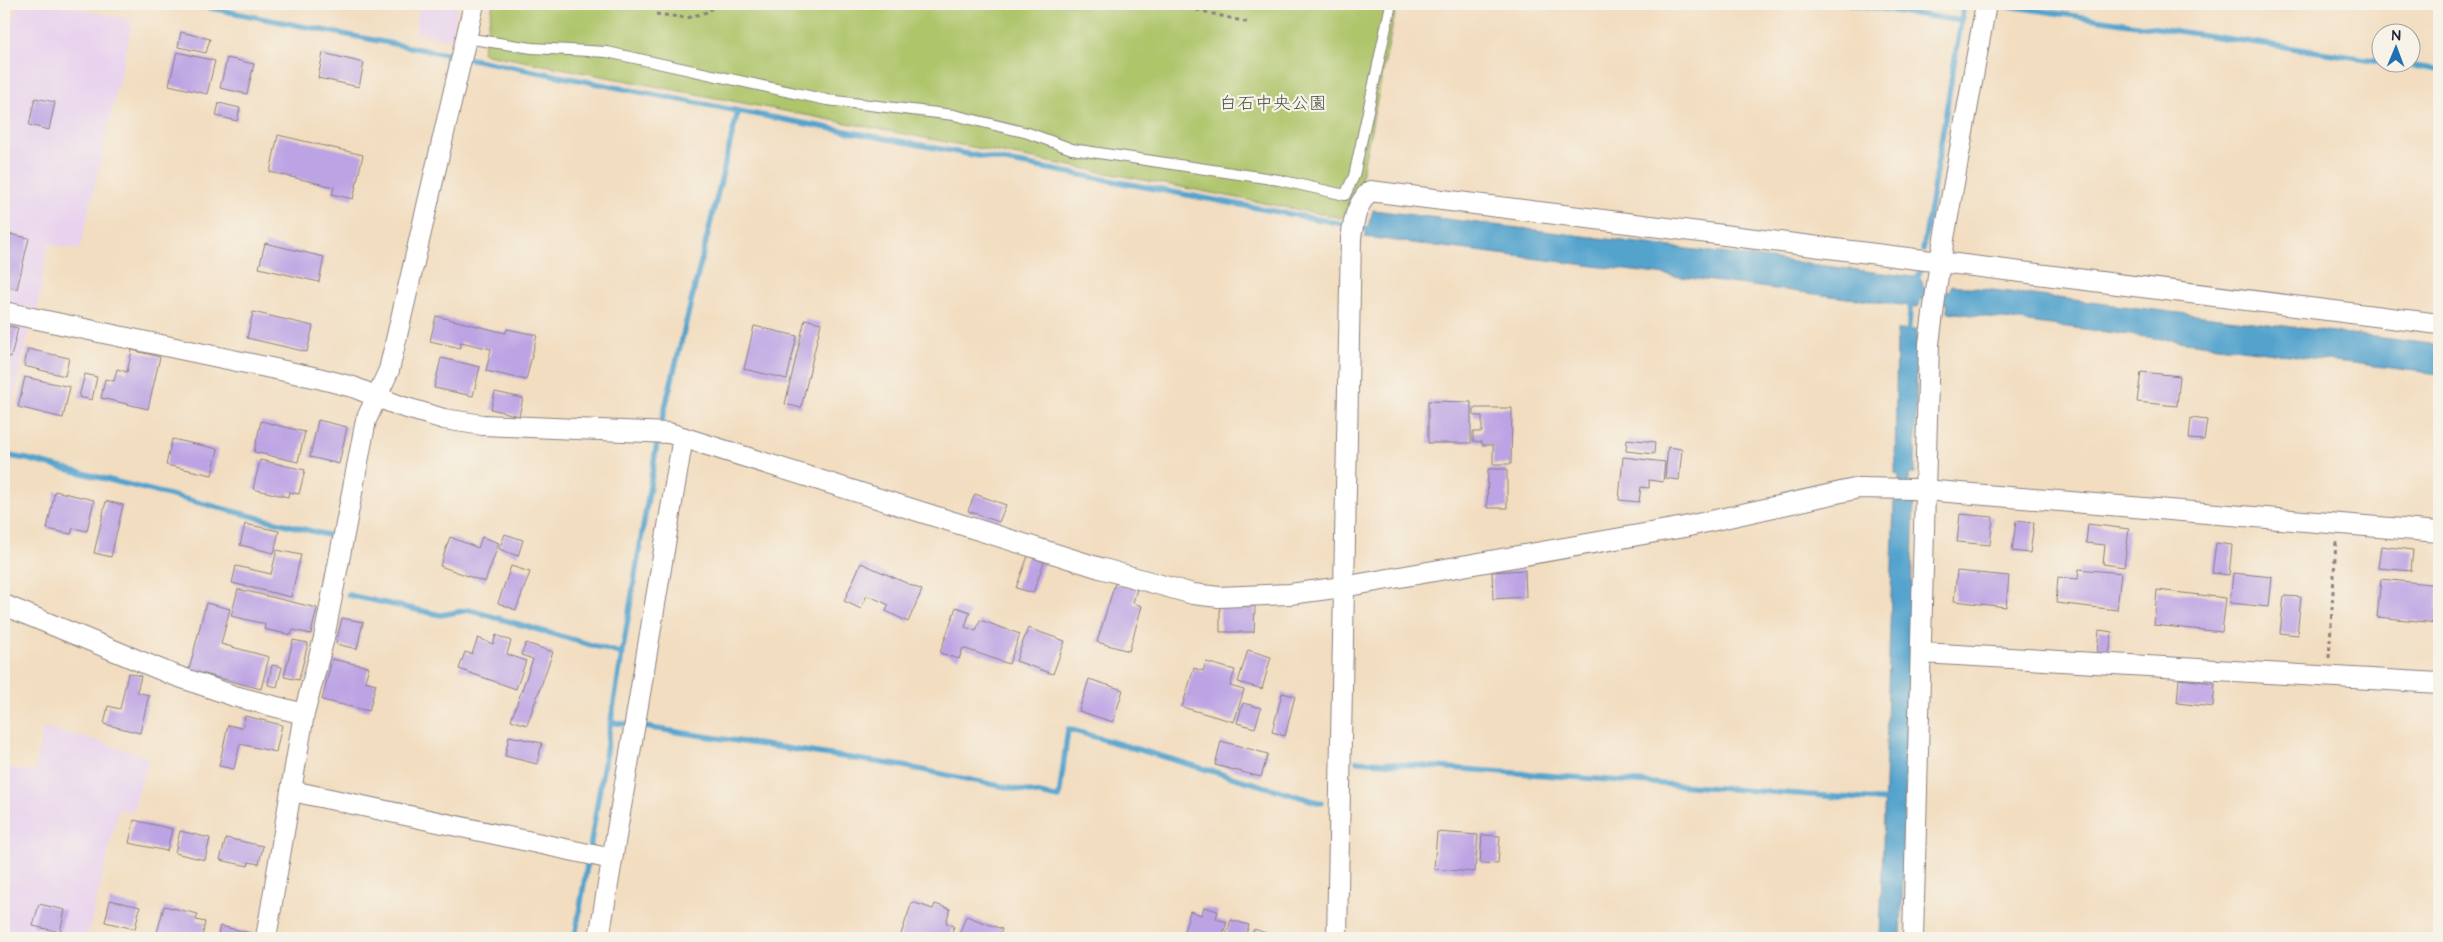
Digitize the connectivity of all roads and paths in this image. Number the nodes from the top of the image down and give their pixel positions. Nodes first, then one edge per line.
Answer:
1 (474, 4) edge
2 (713, 4) edge
3 (806, 4) edge
4 (850, 4) edge
5 (1105, 4) edge
6 (1112, 4) edge
7 (1173, 4) edge
8 (1391, 4) edge
9 (1986, 4) edge
10 (656, 14) dead end
11 (1250, 22) dead end
12 (464, 38) junction
13 (1940, 261) junction
14 (4, 312) edge
15 (2439, 324) edge
16 (377, 397) junction
17 (668, 434) junction
18 (1912, 489) junction
19 (2336, 524) junction
20 (2439, 532) edge
21 (1343, 587) junction
22 (4, 605) edge
23 (1922, 653) junction
24 (2328, 676) junction
25 (2439, 683) edge
26 (304, 714) junction
27 (292, 790) junction
28 (596, 856) junction
29 (266, 938) edge
30 (599, 938) edge
31 (1337, 938) edge
32 (1913, 938) edge

1 - 12 street
2 - 10 path
3 - 4 path
5 - 6 path
7 - 11 path
8 - 12 lane
9 - 13 street
12 - 16 street
13 - 15 street
13 - 18 street
13 - 21 street
14 - 16 street
16 - 17 street
16 - 26 street
17 - 21 street
17 - 28 street
18 - 19 street
18 - 21 street
18 - 23 street
19 - 20 street
19 - 24 path
21 - 31 street
22 - 26 street
23 - 24 street
23 - 32 street
24 - 25 street
26 - 27 street
27 - 28 street
27 - 29 street
28 - 30 street

